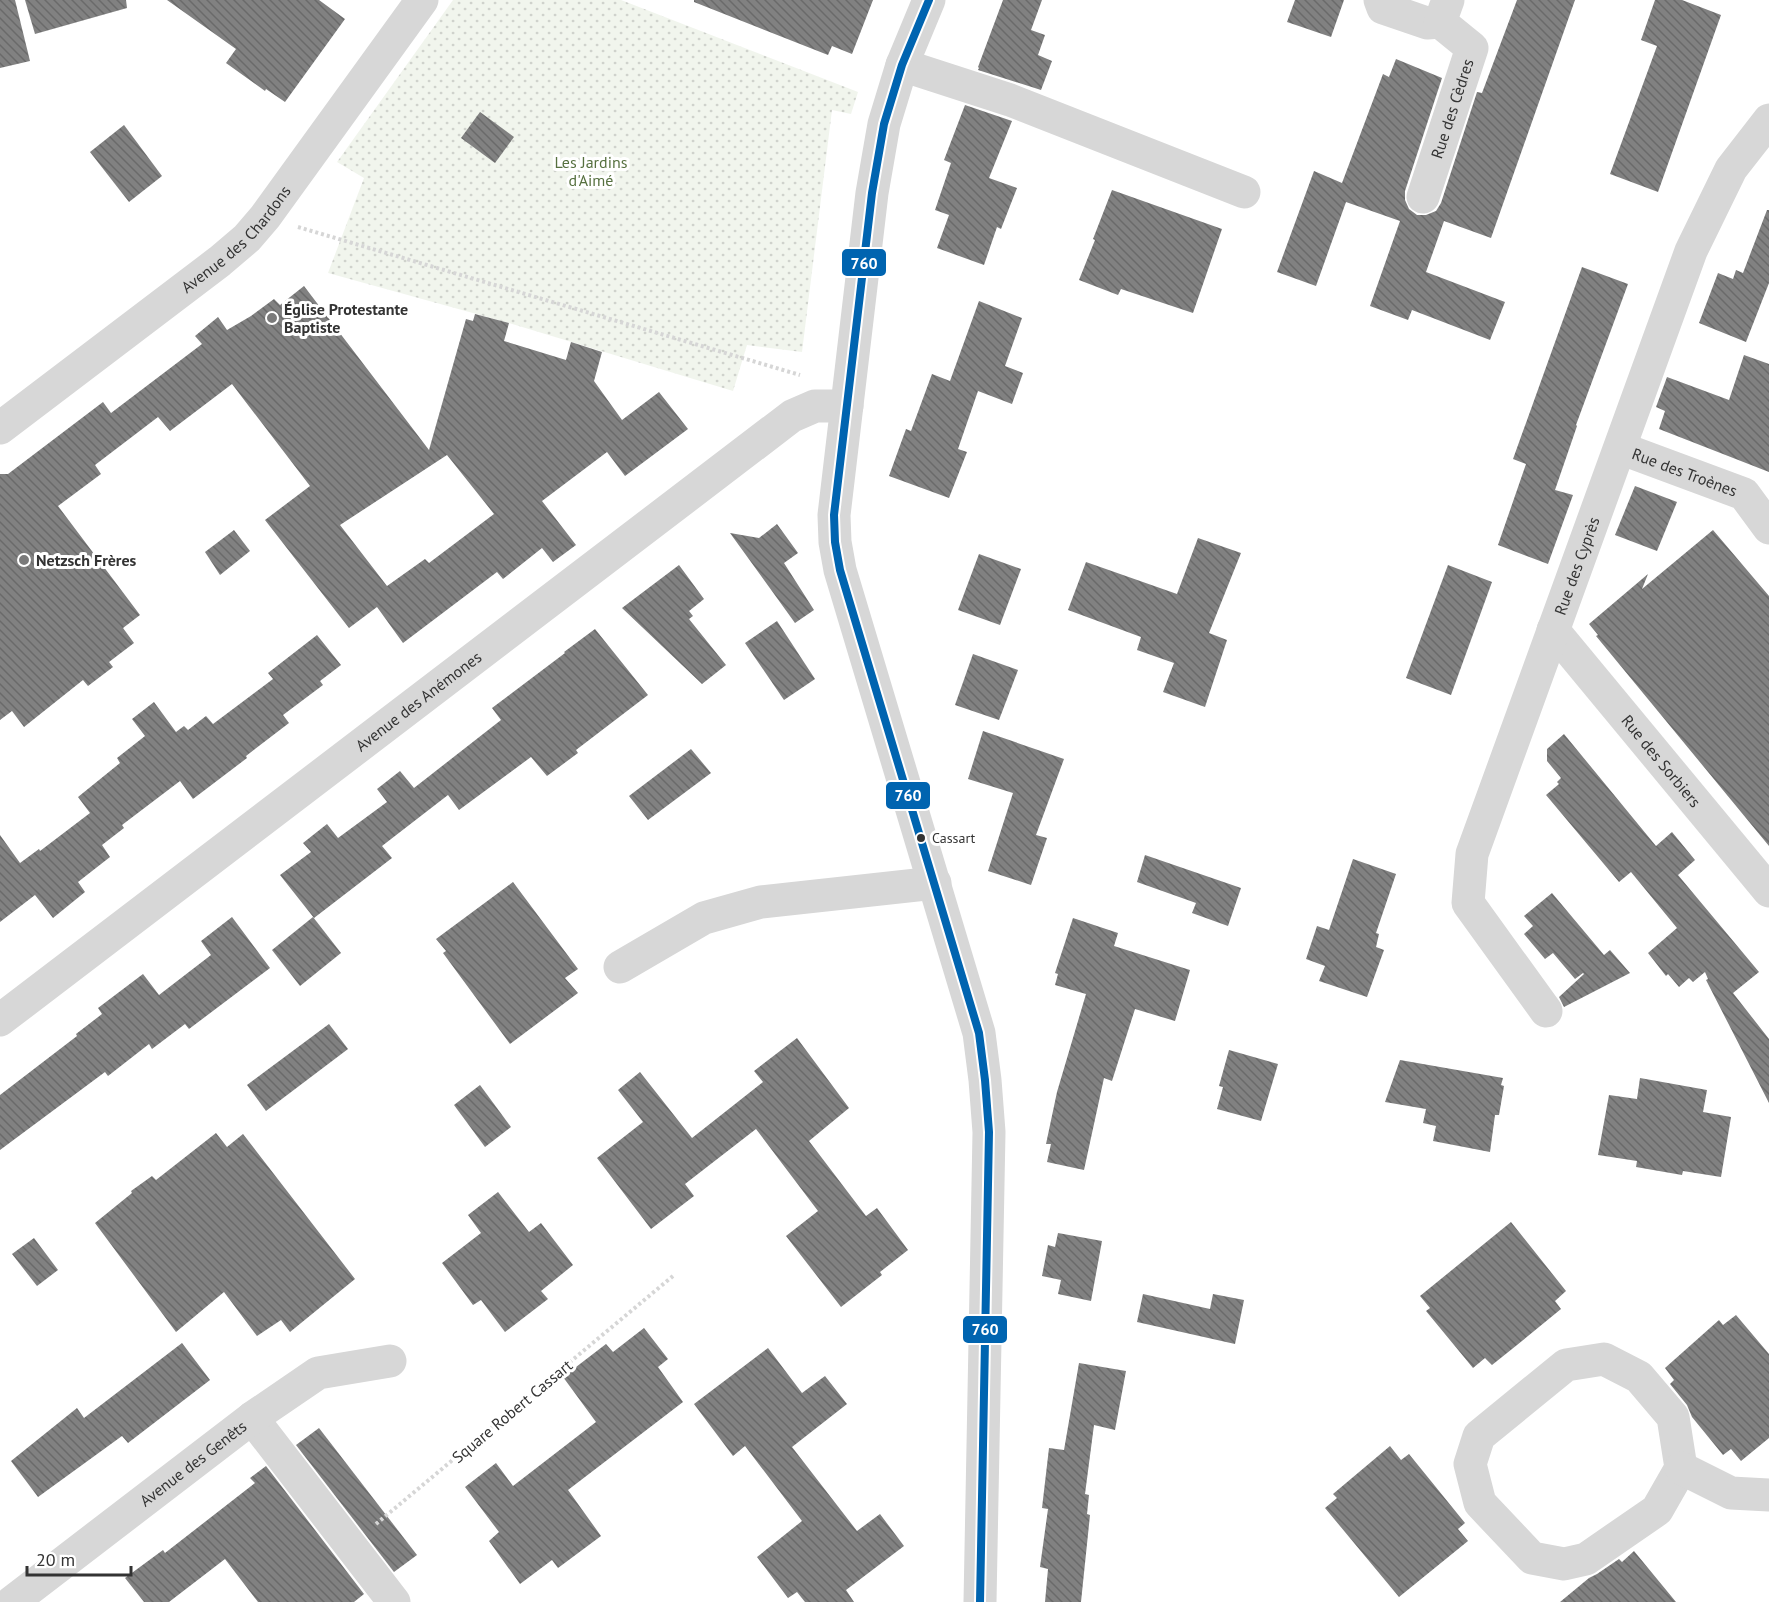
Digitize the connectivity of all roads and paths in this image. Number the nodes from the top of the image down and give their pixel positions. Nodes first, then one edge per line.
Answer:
1 (422, 0) edge
2 (928, 0) edge
3 (1380, 0) edge
4 (1444, 11) edge
5 (902, 64) junction
6 (1769, 120) edge
7 (1244, 192) dead end
8 (1423, 197) dead end
9 (265, 218) junction
10 (815, 406) junction
11 (847, 406) junction
12 (0, 428) edge
13 (1620, 448) junction
14 (1769, 528) edge
15 (1554, 630) junction
16 (935, 883) junction
17 (1769, 891) edge
18 (620, 968) dead end
19 (1546, 1011) dead end
20 (0, 1020) edge
21 (673, 1276) dead end
22 (390, 1361) dead end
23 (252, 1418) junction
24 (1681, 1468) junction
25 (1769, 1495) edge
26 (351, 1546) junction
27 (12, 1602) edge
28 (394, 1602) edge
29 (980, 1602) edge

1 - 9 street, Avenue des Chardons
2 - 5 street
3 - 4 street
4 - 8 street, Rue des Cèdres
5 - 7 street
5 - 11 street
6 - 13 street, Rue des Cyprès
9 - 10 path
9 - 12 street, Avenue des Chardons
10 - 11 street, Avenue des Anémones
10 - 20 street, Avenue des Anémones
11 - 16 street
13 - 14 street, Rue des Troènes
13 - 15 street, Rue des Cyprès
15 - 17 street, Rue des Sorbiers
15 - 19 street, Rue des Cyprès
16 - 18 street
16 - 29 street
21 - 26 path, Square Robert Cassart
22 - 23 street, Avenue des Genêts
23 - 26 street
23 - 27 street, Avenue des Genêts
24 - 24 street
24 - 25 street
26 - 28 street

